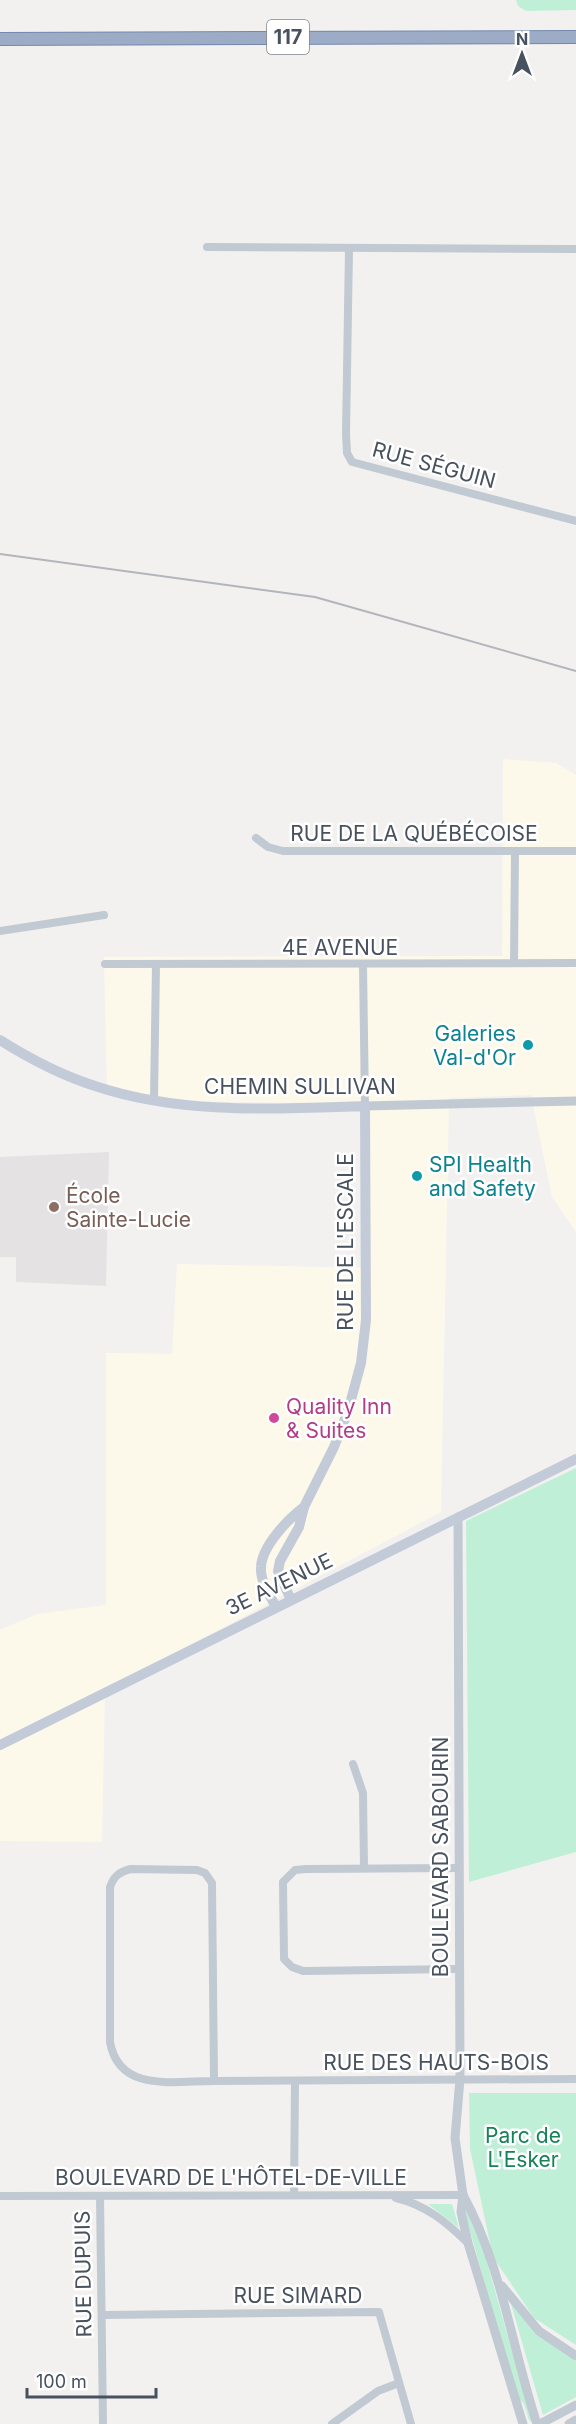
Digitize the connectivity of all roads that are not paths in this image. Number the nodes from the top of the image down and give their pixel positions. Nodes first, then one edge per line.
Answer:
1 (576, 37) edge
2 (0, 39) edge
3 (207, 247) dead end
4 (349, 248) junction
5 (576, 249) edge
6 (576, 521) edge
7 (256, 838) dead end
8 (515, 851) junction
9 (576, 851) edge
10 (104, 915) dead end
11 (0, 932) edge
12 (514, 963) junction
13 (576, 963) edge
14 (105, 964) dead end
15 (156, 964) junction
16 (363, 965) junction
17 (0, 1040) edge
18 (154, 1100) junction
19 (576, 1101) edge
20 (365, 1106) junction
21 (576, 1459) edge
22 (304, 1507) junction
23 (458, 1517) junction
24 (291, 1600) junction
25 (276, 1607) junction
26 (0, 1745) edge
27 (353, 1764) dead end
28 (364, 1868) junction
29 (459, 1868) junction
30 (459, 1969) junction
31 (460, 2079) junction
32 (576, 2079) edge
33 (295, 2080) junction
34 (214, 2081) junction
35 (294, 2195) junction
36 (383, 2195) junction
37 (463, 2195) junction
38 (0, 2196) edge
39 (100, 2196) junction
40 (468, 2243) junction
41 (496, 2277) junction
42 (102, 2315) junction
43 (576, 2356) edge
44 (399, 2383) junction
45 (576, 2405) edge
46 (576, 2420) edge
47 (103, 2424) edge
48 (332, 2424) edge
49 (411, 2424) edge
50 (523, 2424) edge
51 (539, 2424) edge
52 (569, 2424) edge

1 - 2 highway, 117
3 - 4 street
4 - 5 street
4 - 6 street, RUE SÉGUIN
7 - 8 street, RUE DE LA QUÉBÉCOISE
8 - 9 street, RUE DE LA QUÉBÉCOISE
8 - 12 street
10 - 11 street
12 - 13 street, 4E AVENUE
12 - 16 street, 4E AVENUE
14 - 15 street, 4E AVENUE
15 - 16 street, 4E AVENUE
15 - 18 street
16 - 20 street, RUE DE L'ESCALE
17 - 18 main road, CHEMIN SULLIVAN
18 - 20 main road, CHEMIN SULLIVAN
19 - 20 street, CHEMIN SULLIVAN
20 - 22 main road, RUE DE L'ESCALE
21 - 23 main road, 3E AVENUE
22 - 24 main road, RUE DE L'ESCALE
22 - 25 main road, RUE DE L'ESCALE
23 - 24 main road, 3E AVENUE
23 - 29 street, BOULEVARD SABOURIN
24 - 25 main road, 3E AVENUE
25 - 26 main road, 3E AVENUE
27 - 28 street
28 - 29 street
28 - 30 street
29 - 30 street, BOULEVARD SABOURIN
30 - 31 street, BOULEVARD SABOURIN
31 - 32 street, RUE DES HAUTS-BOIS
31 - 33 street, RUE DES HAUTS-BOIS
31 - 37 street, BOULEVARD SABOURIN
33 - 34 street, RUE DES HAUTS-BOIS
33 - 35 street, RUE DES HAUTS-BOIS
34 - 34 street, RUE DES HAUTS-BOIS
35 - 36 street, BOULEVARD DE L'HÔTEL-DE-VILLE
35 - 39 street, BOULEVARD DE L'HÔTEL-DE-VILLE
36 - 37 street, BOULEVARD DE L'HÔTEL-DE-VILLE
36 - 40 street
37 - 40 street, BOULEVARD SABOURIN
37 - 41 street, BOULEVARD SABOURIN
38 - 39 street, BOULEVARD DE L'HÔTEL-DE-VILLE
39 - 42 street, RUE DUPUIS
40 - 50 street, BOULEVARD SABOURIN
41 - 43 street
41 - 51 street, BOULEVARD SABOURIN
42 - 44 street, RUE SIMARD
42 - 47 street, RUE DUPUIS
44 - 48 street
44 - 49 street, RUE SIMARD
45 - 51 street
46 - 52 street

